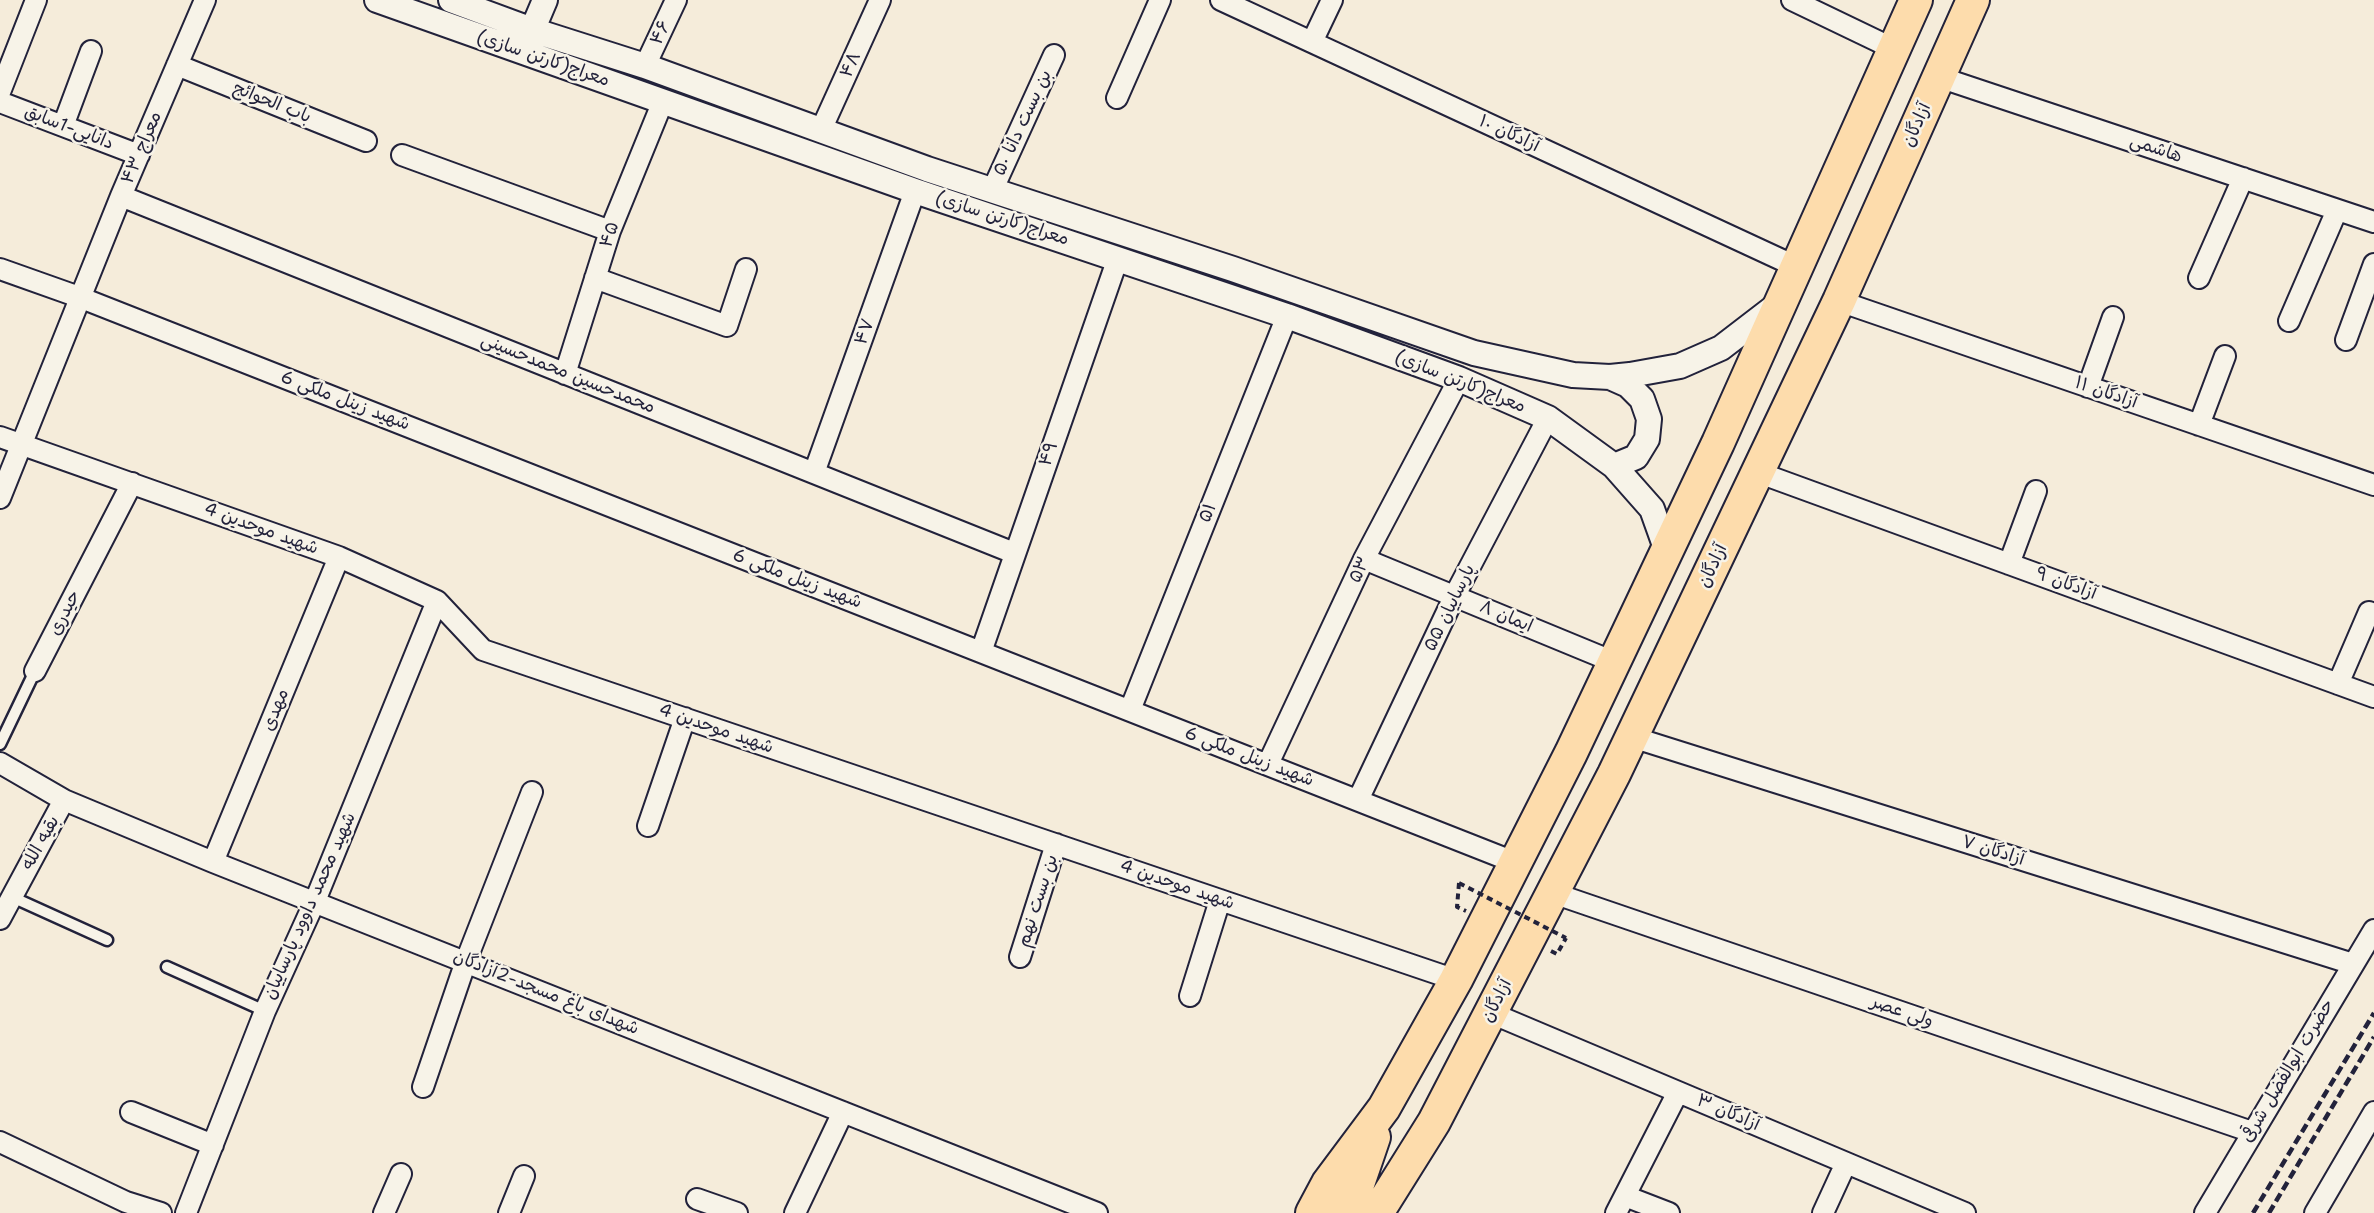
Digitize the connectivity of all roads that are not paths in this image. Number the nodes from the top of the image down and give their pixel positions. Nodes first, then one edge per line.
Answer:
1 (36, 0) edge
2 (205, 0) edge
3 (377, 0) edge
4 (451, 0) edge
5 (545, 0) edge
6 (676, 0) edge
7 (1160, 0) edge
8 (1221, 0) edge
9 (1332, 0) edge
10 (1792, 0) edge
11 (1916, 0) edge
12 (1973, 0) edge
13 (878, 1) edge
14 (532, 30) junction
15 (1312, 42) junction
16 (1894, 49) junction
17 (91, 51) dead end
18 (523, 52) junction
19 (1054, 55) dead end
20 (177, 65) junction
21 (645, 66) junction
22 (1939, 76) junction
23 (0, 92) edge
24 (1117, 98) dead end
25 (663, 101) junction
26 (0, 102) edge
27 (63, 126) junction
28 (821, 130) junction
29 (366, 141) dead end
30 (139, 155) junction
31 (402, 155) dead end
32 (2243, 178) junction
33 (915, 191) junction
34 (992, 191) junction
35 (121, 196) junction
36 (2337, 210) junction
37 (2374, 222) edge
38 (610, 231) junction
39 (1118, 258) junction
40 (2374, 264) edge
41 (1797, 267) junction
42 (746, 268) dead end
43 (0, 269) edge
44 (595, 278) junction
45 (2199, 278) dead end
46 (79, 297) junction
47 (1781, 301) junction
48 (1839, 301) junction
49 (1287, 316) junction
50 (2113, 317) dead end
51 (2289, 321) dead end
52 (2346, 340) dead end
53 (2225, 356) dead end
54 (566, 374) junction
55 (1610, 377) junction
56 (1459, 379) junction
57 (2088, 387) junction
58 (1548, 418) junction
59 (2199, 425) junction
60 (0, 437) edge
61 (21, 444) junction
62 (1614, 466) junction
63 (1757, 472) junction
64 (814, 473) junction
65 (132, 483) junction
66 (2374, 485) edge
67 (2036, 491) dead end
68 (0, 498) edge
69 (1667, 551) junction
70 (1014, 554) junction
71 (339, 557) junction
72 (1364, 559) junction
73 (2009, 564) junction
74 (1455, 595) junction
75 (437, 601) junction
76 (2369, 612) dead end
77 (981, 652) junction
78 (1614, 662) junction
79 (36, 671) joint
80 (2338, 684) junction
81 (2374, 697) edge
82 (1130, 710) junction
83 (686, 718) junction
84 (1632, 737) junction
85 (0, 744) edge
86 (0, 763) edge
87 (1268, 764) junction
88 (532, 792) dead end
89 (64, 800) junction
90 (1358, 800) junction
91 (648, 826) dead end
92 (1056, 844) junction
93 (213, 862) junction
94 (1514, 862) junction
95 (1553, 893) junction
96 (12, 897) junction
97 (1220, 900) junction
98 (315, 901) junction
99 (0, 919) edge
100 (2374, 930) edge
101 (107, 940) dead end
102 (1020, 957) dead end
103 (466, 961) junction
104 (2353, 964) junction
105 (167, 967) dead end
106 (1456, 980) junction
107 (1190, 996) dead end
108 (265, 1011) junction
109 (1491, 1013) junction
110 (423, 1087) dead end
111 (1678, 1092) junction
112 (1384, 1108) junction
113 (131, 1112) dead end
114 (843, 1112) junction
115 (2374, 1112) edge
116 (1434, 1122) junction
117 (2252, 1132) junction
118 (0, 1142) edge
119 (213, 1145) junction
120 (1846, 1163) junction
121 (401, 1174) dead end
122 (524, 1176) dead end
123 (697, 1198) dead end
124 (1620, 1204) edge
125 (124, 1207) edge
126 (161, 1213) edge
127 (186, 1213) edge
128 (384, 1213) edge
129 (509, 1213) edge
130 (737, 1213) edge
131 (795, 1213) edge
132 (1097, 1213) edge
133 (1312, 1213) edge
134 (1343, 1213) edge
135 (1377, 1213) edge
136 (1403, 1213) edge
137 (1669, 1213) edge
138 (1823, 1213) edge
139 (1965, 1213) edge
140 (2205, 1213) edge
141 (2315, 1213) edge

1 - 23 street
2 - 20 street, معراج ۴۳
3 - 18 street, معراج(کارتن سازی)
4 - 14 street, معراج(کارتن سازی)
5 - 14 street
6 - 21 street, ۴۶
7 - 24 street
8 - 15 street, ۱۰ آزادگان
9 - 15 street
10 - 16 street
11 - 16 main road
12 - 22 main road, آزادگان
13 - 28 street, ۴۸
14 - 18 street
14 - 21 street, معراج(کارتن سازی)
15 - 41 street, ۱۰ آزادگان
16 - 41 main road
17 - 27 street
18 - 25 street, معراج(کارتن سازی)
19 - 34 street, بن بست دانا ۵۰
20 - 29 street, باب الحوائج
20 - 30 street, معراج ۴۳
21 - 28 street, معراج(کارتن سازی)
22 - 32 street, هاشمی
22 - 48 main road, آزادگان
25 - 33 street, معراج(کارتن سازی)
25 - 38 street, ۴۵
26 - 27 street, دانایی-1سابق
27 - 30 street, دانایی-1سابق
28 - 34 street, معراج(کارتن سازی)
30 - 35 street, معراج ۴۳
31 - 38 street
32 - 36 street, هاشمی
32 - 45 street
33 - 39 street, معراج(کارتن سازی)
33 - 64 street, ۴۷
34 - 55 street, معراج(کارتن سازی)
35 - 46 street, معراج ۴۳
35 - 54 street, محمدحسین محمدحسینی
36 - 37 street, هاشمی
36 - 51 street
38 - 44 street, ۴۵
39 - 49 street, معراج(کارتن سازی)
39 - 70 street, ۴۹
40 - 52 street
41 - 47 main road
42 - 44 street
43 - 46 street, 6 شهید زینل ملکی
44 - 54 street, ۴۵
46 - 61 street, معراج ۴۳
46 - 77 street, 6 شهید زینل ملکی
47 - 55 street, معراج(کارتن سازی)
47 - 69 main road
48 - 57 street, ۱۱ آزادگان
48 - 63 main road, آزادگان
49 - 56 street, معراج(کارتن سازی)
49 - 82 street, ۵۱
50 - 57 street
53 - 59 street
54 - 64 street, محمدحسین محمدحسینی
55 - 62 street
56 - 58 street, معراج(کارتن سازی)
56 - 72 street, ۵۳
57 - 59 street, ۱۱ آزادگان
58 - 62 street, معراج(کارتن سازی)
58 - 74 street, پارساییان ۵۵
59 - 66 street, ۱۱ آزادگان
60 - 61 street, 4 شهید موحدین
61 - 65 street, 4 شهید موحدین
61 - 68 street, معراج ۴۳
62 - 69 street, معراج(کارتن سازی)
63 - 73 street, ۹ آزادگان
63 - 84 main road, آزادگان
64 - 70 street, محمدحسین محمدحسینی
65 - 71 street, 4 شهید موحدین
65 - 79 street, حیدری
67 - 73 street
69 - 78 main road
70 - 77 street, ۴۹
71 - 75 street, 4 شهید موحدین
71 - 93 street, مهدی
72 - 74 street, ۸ ایمان
72 - 87 street, ۵۳
73 - 80 street, ۹ آزادگان
74 - 78 street, ۸ ایمان
74 - 90 street, پارساییان ۵۵
75 - 83 street, 4 شهید موحدین
75 - 98 street, شهید محمد داوود پارساییان
76 - 80 street
77 - 82 street, 6 شهید زینل ملکی
78 - 94 main road
79 - 85 lane, حیدری
80 - 81 street, ۹ آزادگان
82 - 87 street, 6 شهید زینل ملکی
83 - 91 street
83 - 92 street, 4 شهید موحدین
84 - 95 main road, آزادگان
84 - 104 street, ۷ آزادگان
86 - 89 street, شهدای‌ باغ مسجد-2آزادگان
87 - 90 street, 6 شهید زینل ملکی
88 - 103 street
89 - 93 street, شهدای‌ باغ مسجد-2آزادگان
89 - 96 street, بقیه الله
90 - 94 street, 6 شهید زینل ملکی
92 - 97 street, 4 شهید موحدین
92 - 102 street, بن بست نهم
93 - 98 street, شهدای‌ باغ مسجد-2آزادگان
94 - 106 main road
95 - 109 main road, آزادگان
95 - 117 street, ولی عصر
96 - 99 street, بقیه الله
96 - 101 lane
97 - 106 street, 4 شهید موحدین
97 - 107 street
98 - 103 street, شهدای‌ باغ مسجد-2آزادگان
98 - 108 street, شهید محمد داوود پارساییان
100 - 104 street, حضرت ابوالفضل شرقی
103 - 110 street
103 - 114 street, شهدای‌ باغ مسجد-2آزادگان
104 - 117 street, حضرت ابوالفضل شرقی
105 - 108 lane
106 - 112 main road
108 - 119 street, شهید محمد داوود پارساییان
109 - 111 street, ۳ آزادگان
109 - 116 main road, آزادگان
111 - 120 street, ۳ آزادگان
111 - 124 street
112 - 133 main road
112 - 134 main road
113 - 119 street
114 - 131 street
114 - 132 street, شهدای‌ باغ مسجد-2آزادگان
115 - 141 street
116 - 135 main road
116 - 136 main road
117 - 140 street, حضرت ابوالفضل شرقی
118 - 125 street
119 - 127 street, شهید محمد داوود پارساییان
120 - 138 street
120 - 139 street, ۳ آزادگان
121 - 128 street
122 - 129 street
123 - 130 street
124 - 137 street
125 - 126 street

